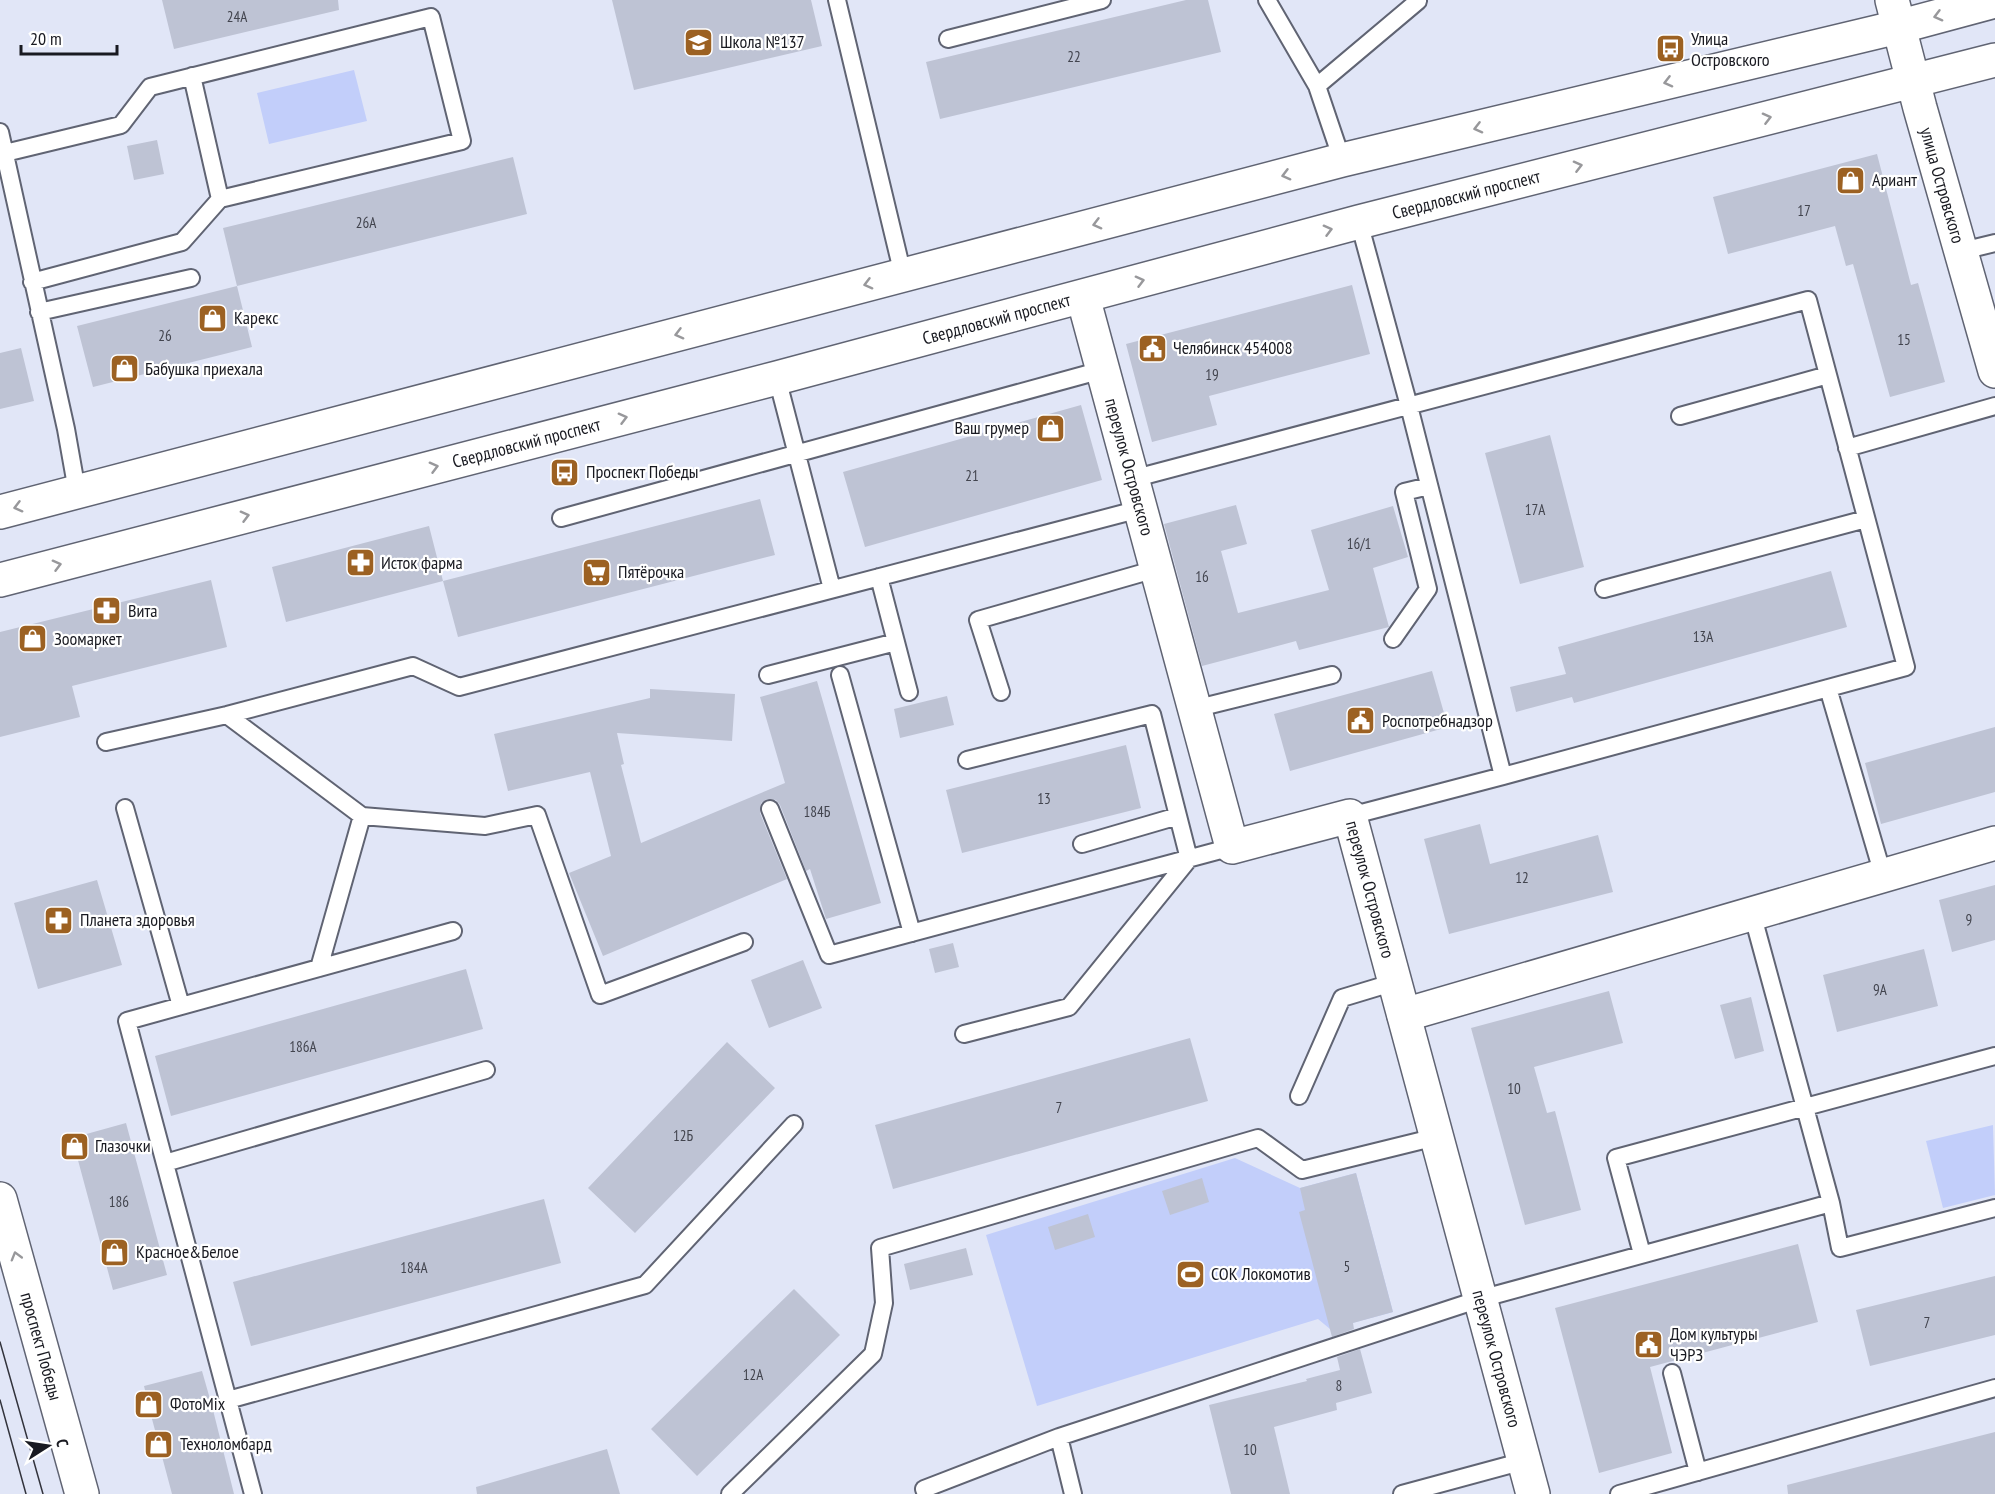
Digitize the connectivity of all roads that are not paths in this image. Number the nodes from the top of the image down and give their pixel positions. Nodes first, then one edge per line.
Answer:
1 (837, 0) edge
2 (1102, 0) edge
3 (1267, 0) edge
4 (1418, 1) edge
5 (1995, 1) edge
6 (1895, 13) edge
7 (948, 39) dead end
8 (1995, 60) edge
9 (192, 76) junction
10 (1913, 81) junction
11 (1317, 86) junction
12 (0, 132) edge
13 (5, 153) junction
14 (1342, 160) junction
15 (220, 199) junction
16 (1359, 222) junction
17 (1995, 243) edge
18 (1962, 251) junction
19 (903, 275) junction
20 (191, 278) dead end
21 (32, 282) junction
22 (1083, 297) junction
23 (39, 312) junction
24 (1102, 370) junction
25 (1995, 371) edge
26 (1828, 375) junction
27 (777, 378) junction
28 (1409, 406) junction
29 (1995, 406) edge
30 (1680, 416) dead end
31 (1847, 448) junction
32 (797, 452) junction
33 (1429, 486) junction
34 (77, 491) junction
35 (1136, 494) junction
36 (0, 512) edge
37 (561, 518) dead end
38 (1866, 519) junction
39 (1156, 569) junction
40 (879, 577) junction
41 (0, 580) edge
42 (832, 589) junction
43 (1604, 589) dead end
44 (1393, 639) dead end
45 (896, 642) junction
46 (768, 675) dead end
47 (840, 675) dead end
48 (1332, 675) dead end
49 (1828, 688) junction
50 (909, 692) dead end
51 (1001, 692) dead end
52 (1194, 709) junction
53 (227, 715) junction
54 (106, 742) dead end
55 (968, 760) dead end
56 (1503, 777) junction
57 (124, 808) dead end
58 (770, 809) dead end
59 (362, 816) junction
60 (1178, 816) junction
61 (1350, 816) junction
62 (1995, 843) edge
63 (1082, 844) dead end
64 (1232, 848) junction
65 (1189, 859) junction
66 (1883, 875) junction
67 (1752, 913) junction
68 (453, 931) dead end
69 (912, 933) junction
70 (744, 942) dead end
71 (318, 968) junction
72 (1395, 982) junction
73 (181, 1006) junction
74 (1404, 1016) junction
75 (964, 1034) dead end
76 (1995, 1056) edge
77 (486, 1070) dead end
78 (1299, 1096) dead end
79 (1805, 1107) junction
80 (794, 1124) dead end
81 (1436, 1137) junction
82 (165, 1163) junction
83 (0, 1198) edge
84 (1831, 1203) junction
85 (1995, 1208) edge
86 (1642, 1254) junction
87 (1480, 1299) junction
88 (1672, 1373) dead end
89 (1995, 1388) edge
90 (228, 1400) junction
91 (1059, 1437) junction
92 (1524, 1461) junction
93 (1698, 1472) junction
94 (82, 1494) edge
95 (253, 1494) edge
96 (730, 1494) edge
97 (926, 1494) edge
98 (1073, 1494) edge
99 (1402, 1494) edge
100 (1533, 1494) edge
101 (1619, 1494) edge

1 - 19 lane
2 - 7 lane
3 - 11 lane
4 - 11 lane
5 -> 6 main road
6 - 10 main road, улица Островского
6 -> 14 main road
8 - 10 main road, Свердловский проспект
9 - 13 lane
9 - 15 lane
9 - 15 lane
16 -> 10 main road, Свердловский проспект
10 - 18 main road, улица Островского
11 - 14 lane
12 - 13 lane
13 - 21 lane
14 -> 19 main road
15 - 21 lane
22 -> 16 main road, Свердловский проспект
16 - 28 lane
17 - 18 lane
18 - 25 main road, улица Островского
19 -> 34 main road
20 - 23 lane
21 - 23 lane
22 - 24 main road, переулок Островского
22 - 27 main road, Свердловский проспект
23 - 34 lane
24 - 32 lane
24 - 35 main road, переулок Островского
26 - 28 lane
26 - 30 lane
26 - 31 lane
27 - 32 lane
41 -> 27 main road, Свердловский проспект
28 - 33 lane
28 - 35 lane
29 - 31 lane
31 - 38 lane
32 - 37 lane
32 - 42 lane
33 - 44 lane
33 - 56 lane
34 -> 36 main road
35 - 39 main road, переулок Островского
35 - 40 lane
38 - 43 lane
38 - 49 lane
39 - 51 lane
39 - 52 main road, переулок Островского
40 - 42 lane
40 - 45 lane
42 - 53 lane
45 - 46 lane
45 - 50 lane
47 - 69 lane
48 - 52 lane
49 - 56 lane
49 - 66 lane
52 - 64 main road, переулок Островского
53 - 54 lane
53 - 59 lane
55 - 60 lane
56 - 61 lane
57 - 73 lane
58 - 69 lane
59 - 70 lane
59 - 71 lane
60 - 63 lane
60 - 65 lane
61 - 64 main road, переулок Островского
61 - 72 main road, переулок Островского
62 - 66 main road
64 - 65 lane
65 - 69 lane
65 - 75 lane
66 - 67 main road
67 - 74 main road
67 - 79 lane
68 - 71 lane
71 - 73 lane
72 - 74 main road, переулок Островского
72 - 78 lane
73 - 82 lane
74 - 81 main road, переулок Островского
76 - 79 lane
77 - 82 lane
79 - 84 lane
79 - 86 lane
80 - 90 lane
81 - 87 main road, переулок Островского
81 - 96 lane
82 - 90 lane
94 -> 83 main road, проспект Победы
84 - 85 lane
84 - 86 lane
86 - 87 lane
87 - 91 lane
87 - 92 main road, переулок Островского
88 - 93 lane
89 - 93 lane
90 - 95 lane
91 - 97 lane
91 - 98 lane
92 - 99 lane
92 - 100 main road, переулок Островского
93 - 101 lane

